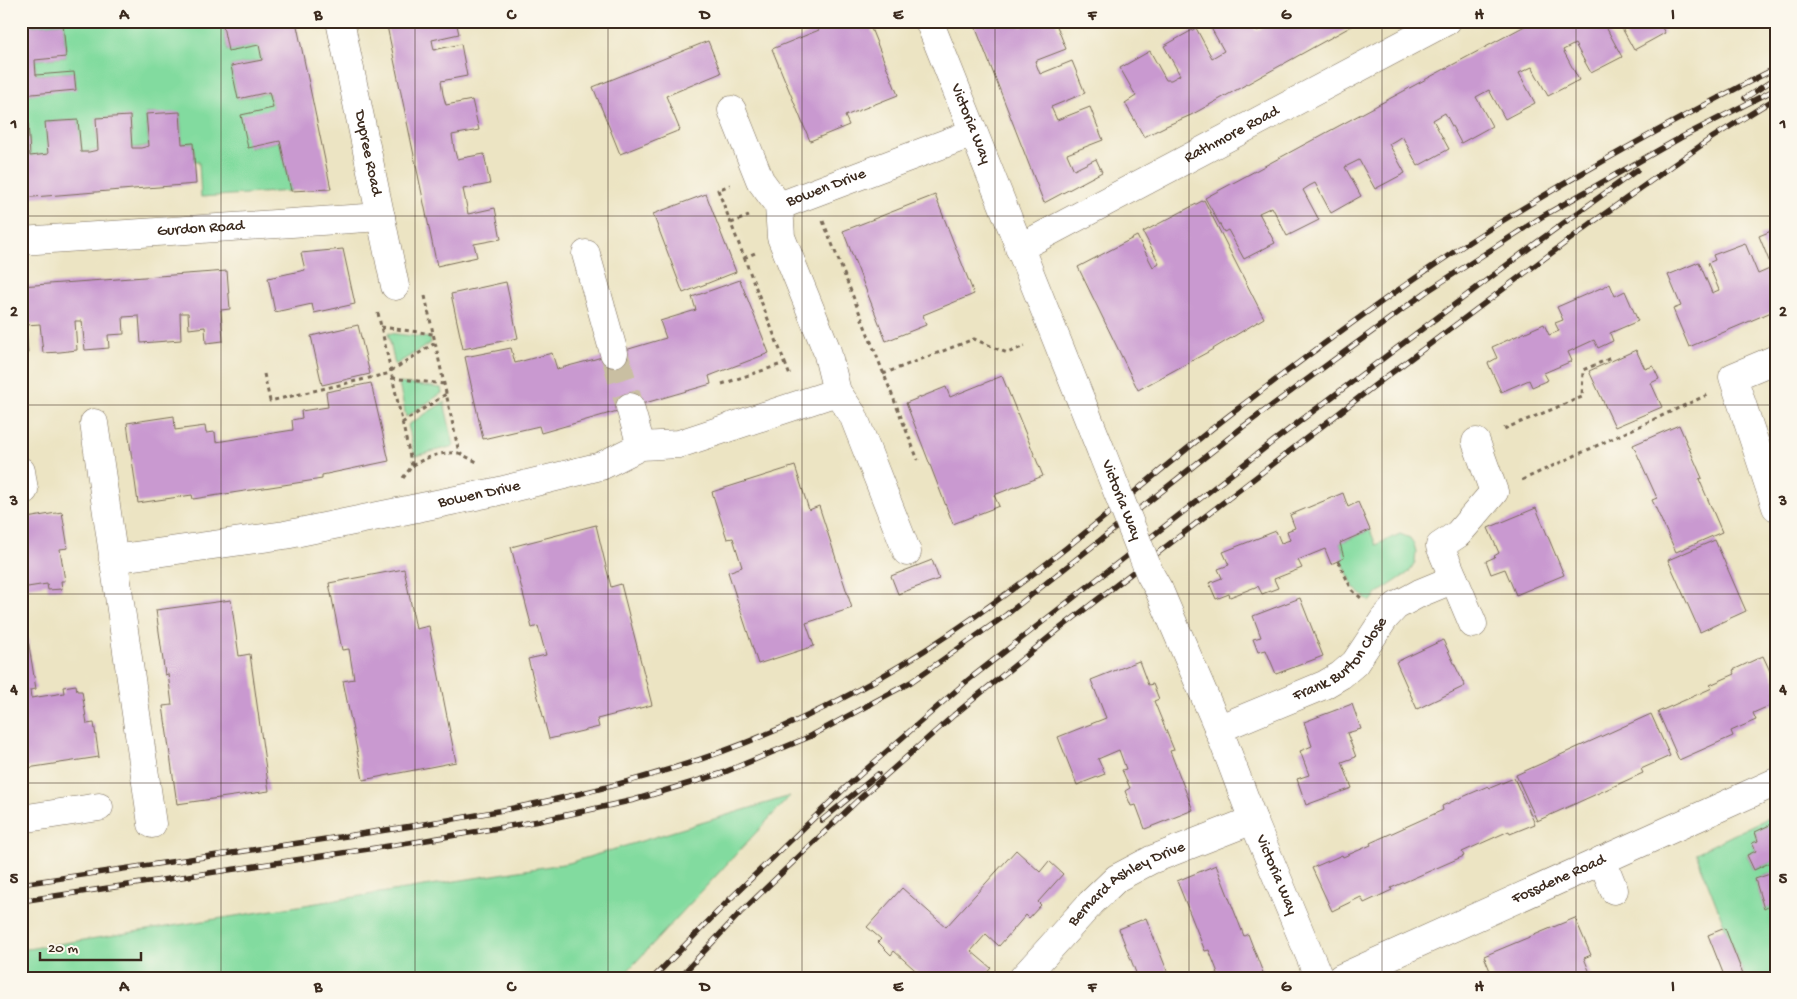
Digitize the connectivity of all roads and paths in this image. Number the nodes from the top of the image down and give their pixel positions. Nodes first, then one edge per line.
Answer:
1 (340, 21) edge
2 (928, 21) edge
3 (1447, 21) edge
4 (732, 110) dead end
5 (973, 133) junction
6 (718, 190) dead end
7 (812, 193) junction
8 (779, 206) junction
9 (381, 217) junction
10 (21, 241) edge
11 (1019, 248) junction
12 (586, 254) dead end
13 (395, 286) dead end
14 (424, 294) dead end
15 (378, 313) dead end
16 (381, 327) junction
17 (433, 334) junction
18 (435, 343) junction
19 (1028, 345) dead end
20 (614, 353) tunnel mouth
21 (1611, 358) dead end
22 (1776, 359) edge
23 (264, 374) dead end
24 (391, 374) junction
25 (883, 374) junction
26 (444, 384) junction
27 (722, 384) dead end
28 (1722, 385) junction
29 (836, 392) junction
30 (446, 394) junction
31 (630, 407) tunnel mouth
32 (94, 423) dead end
33 (402, 423) junction
34 (1476, 442) joint
35 (641, 446) junction
36 (459, 453) junction
37 (918, 460) dead end
38 (412, 466) junction
39 (495, 492) junction
40 (1494, 492) junction
41 (1776, 507) edge
42 (401, 512) junction
43 (907, 552) dead end
44 (113, 559) junction
45 (1338, 561) dead end
46 (1454, 579) junction
47 (1364, 601) dead end
48 (1473, 624) dead end
49 (1218, 729) junction
50 (1776, 782) edge
51 (98, 808) dead end
52 (21, 819) edge
53 (1253, 820) junction
54 (152, 824) dead end
55 (1602, 860) junction
56 (1614, 890) dead end
57 (1023, 978) edge
58 (1319, 978) edge
59 (1341, 978) edge

1 - 9 street, Dupree Road
2 - 5 street, Victoria Way
3 - 11 street, Rathmore Road
4 - 8 street
5 - 7 street, Bowen Drive
5 - 11 street, Victoria Way
6 - 27 path
7 - 8 street, Bowen Drive
7 - 25 path
8 - 29 street, Bowen Drive
9 - 10 street, Gurdon Road
9 - 13 street, Dupree Road
11 - 49 street, Victoria Way, bridge
12 - 20 street
14 - 17 path
15 - 16 path
16 - 17 path
16 - 24 path
17 - 18 path
18 - 24 path
18 - 26 path
19 - 25 path
21 - 34 path
22 - 28 street
23 - 24 path
24 - 26 path
24 - 33 path
25 - 37 path
26 - 30 path
28 - 40 path
28 - 41 street
29 - 35 street, Bowen Drive
29 - 43 street, Bowen Drive
30 - 33 path
30 - 36 path
31 - 35 street
32 - 44 street
33 - 38 path
34 - 40 street
35 - 39 street, Bowen Drive
36 - 38 path
36 - 39 path
38 - 42 path
39 - 42 street, Bowen Drive
40 - 46 street
42 - 44 street, Bowen Drive
44 - 54 street
45 - 47 path
46 - 48 street
46 - 49 street, Frank Burton Close
49 - 53 street, Victoria Way
50 - 55 street, Fossdene Road
51 - 52 street
53 - 57 street, Bernard Ashley Drive
53 - 58 street, Victoria Way
55 - 56 street
55 - 59 street, Fossdene Road

